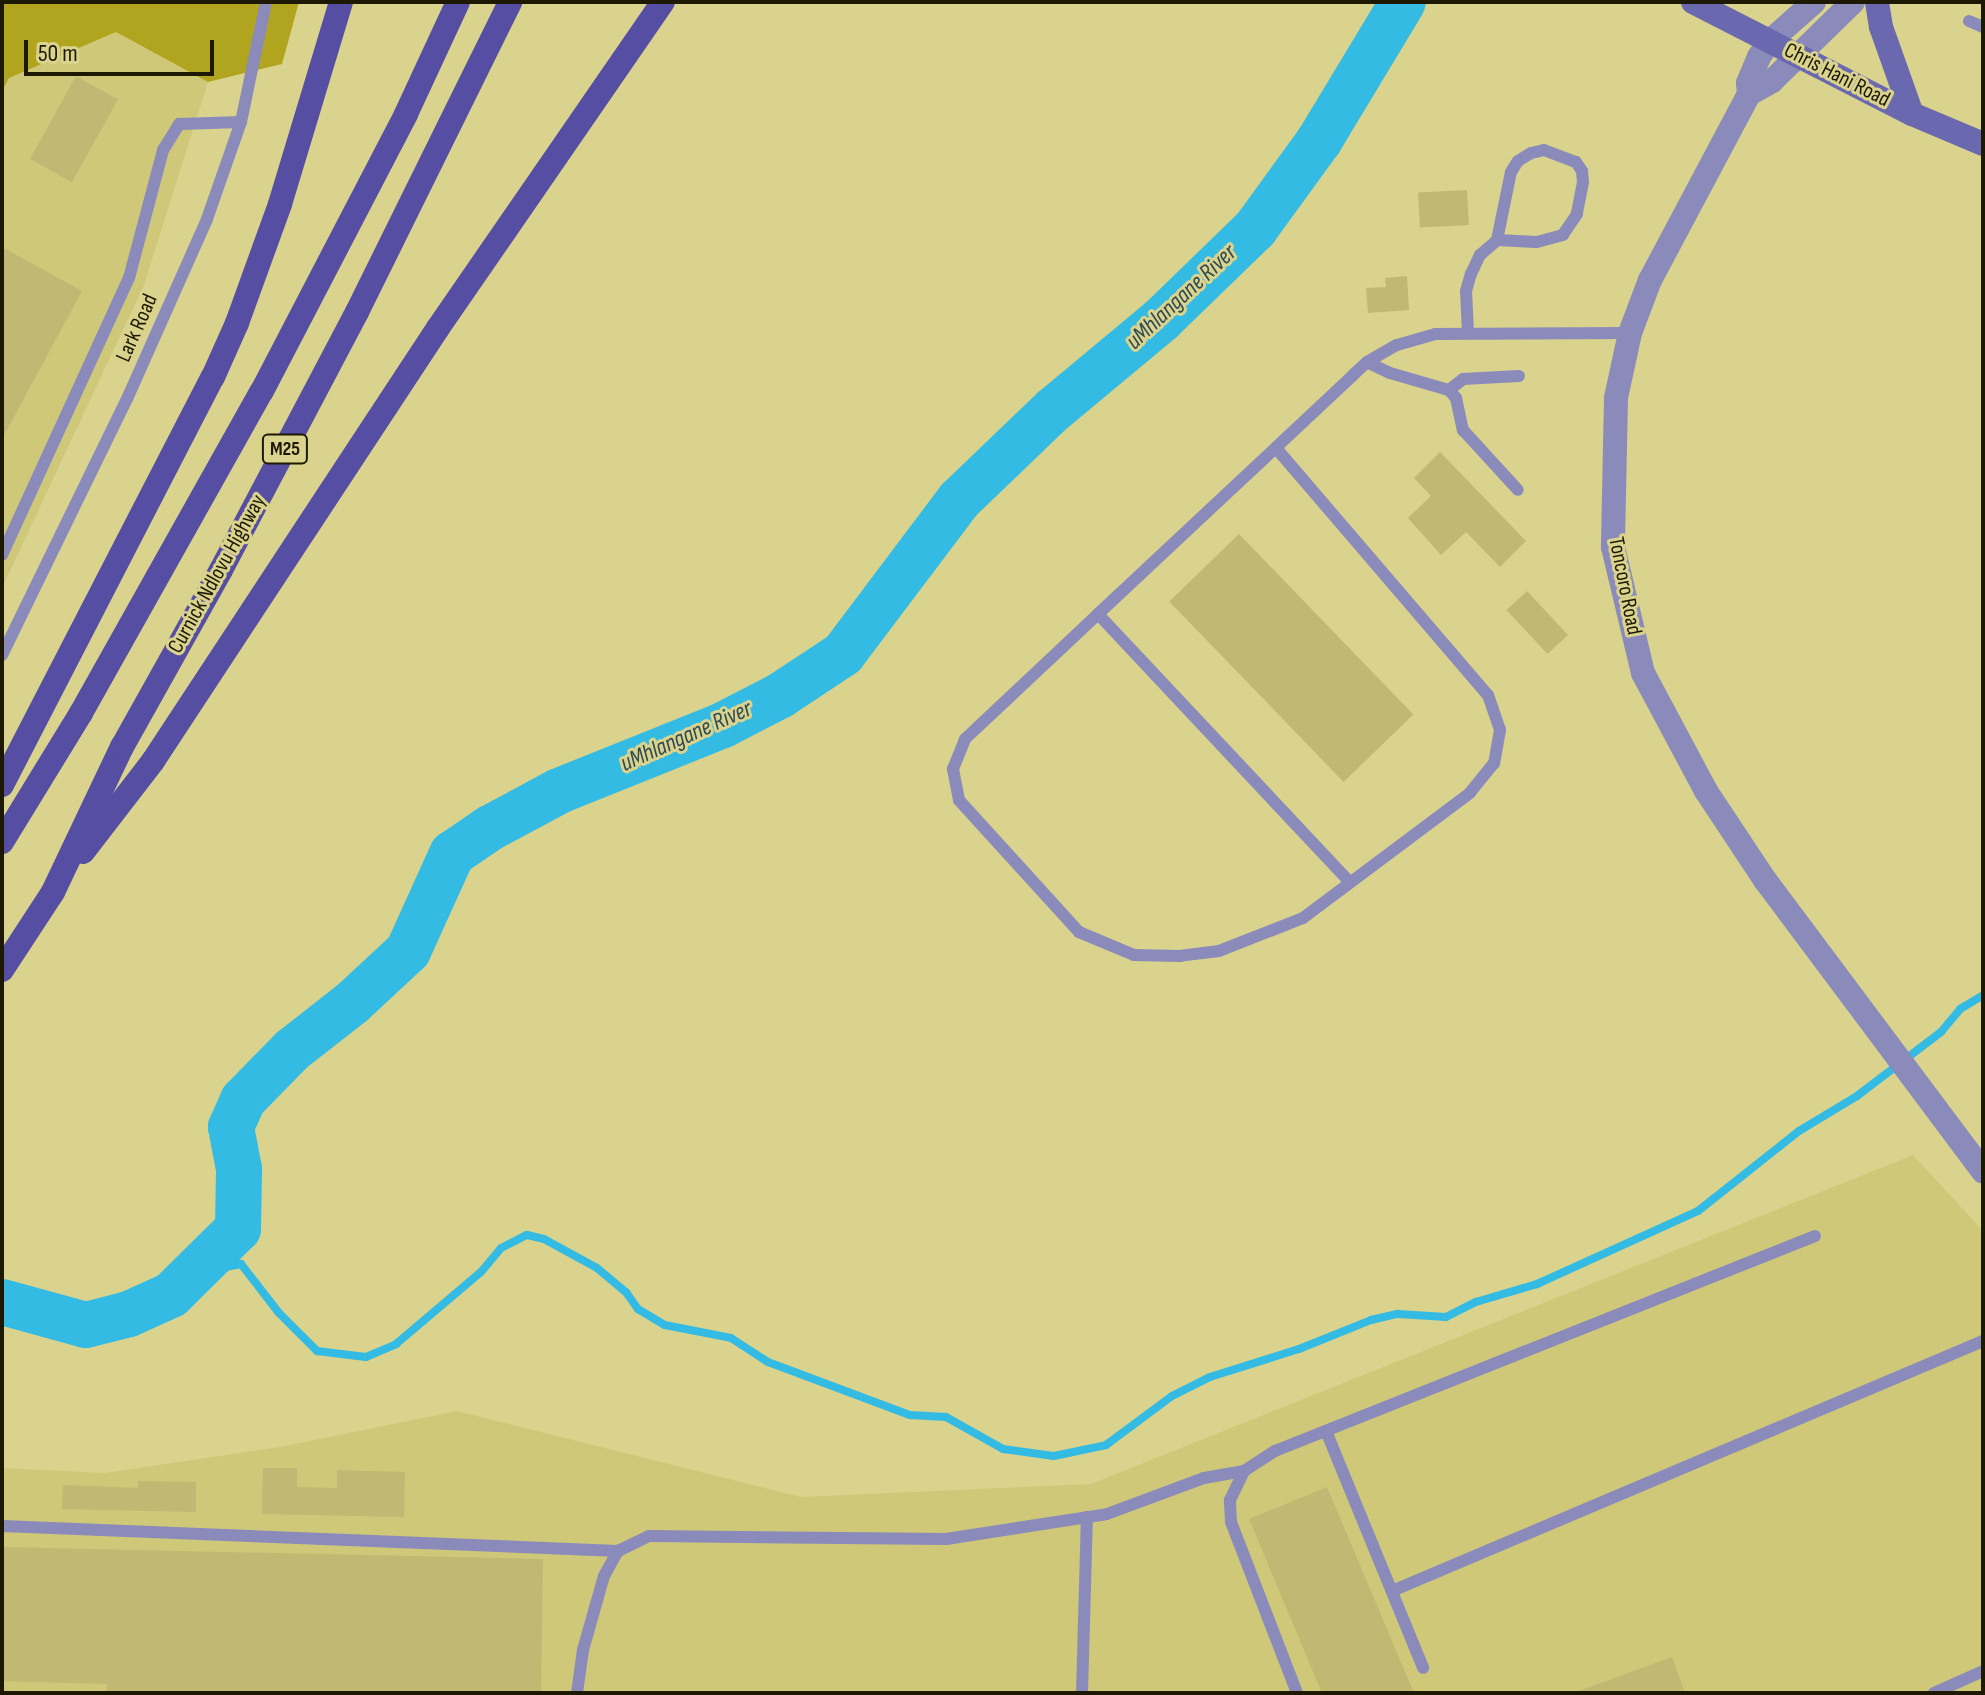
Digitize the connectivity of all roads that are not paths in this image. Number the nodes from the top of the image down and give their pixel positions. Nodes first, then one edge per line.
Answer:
1 (266, 2) edge
2 (341, 2) edge
3 (458, 2) edge
4 (510, 2) edge
5 (663, 2) edge
6 (1693, 2) edge
7 (1814, 2) edge
8 (1853, 2) edge
9 (1877, 2) edge
10 (1969, 21) dead end
11 (1983, 27) edge
12 (1770, 41) junction
13 (1798, 56) junction
14 (1749, 94) junction
15 (1912, 114) junction
16 (241, 122) junction
17 (1983, 144) edge
18 (1497, 240) junction
19 (1468, 333) junction
20 (1630, 333) junction
21 (1367, 362) junction
22 (1519, 376) dead end
23 (1449, 390) junction
24 (1276, 448) junction
25 (1518, 490) dead end
26 (2, 555) edge
27 (1098, 614) junction
28 (2, 655) edge
29 (2, 785) edge
30 (2, 842) edge
31 (1350, 882) junction
32 (53, 892) junction
33 (2, 970) edge
34 (1983, 1171) edge
35 (1815, 1236) dead end
36 (1983, 1341) edge
37 (1326, 1431) junction
38 (1244, 1471) junction
39 (1087, 1517) junction
40 (2, 1526) edge
41 (618, 1551) junction
42 (1392, 1591) junction
43 (1423, 1668) dead end
44 (1983, 1671) edge
45 (1965, 1687) edge
46 (577, 1693) edge
47 (1082, 1693) edge
48 (1297, 1693) edge
49 (1934, 1693) edge

1 - 16 lane, Lark Road
2 - 29 main road
3 - 30 main road, M25
4 - 32 main road, Curnick Ndlovu Highway / M25
5 - 32 main road
6 - 12 main road, Chris Hani Road
7 - 12 street, Toncoro Road
8 - 13 street, Toncoro Road
9 - 15 main road
10 - 11 lane
12 - 13 main road, Chris Hani Road
12 - 14 street, Toncoro Road
13 - 14 street, Toncoro Road
13 - 15 main road, Chris Hani Road
14 - 20 street, Toncoro Road
15 - 17 main road, Chris Hani Road
16 - 26 lane
16 - 28 lane, Lark Road
18 - 18 lane
18 - 19 lane
19 - 20 lane
19 - 21 lane
20 - 34 street, Toncoro Road
21 - 23 lane
21 - 24 lane
22 - 23 lane
23 - 25 lane
24 - 27 lane
24 - 31 lane
27 - 31 lane
27 - 31 lane
32 - 33 main road, Curnick Ndlovu Highway
35 - 37 lane
36 - 42 lane
37 - 38 lane
37 - 42 lane
38 - 39 lane
38 - 48 lane
39 - 41 lane
39 - 47 lane
40 - 41 lane
41 - 46 lane
42 - 43 lane
44 - 45 lane
45 - 49 lane

